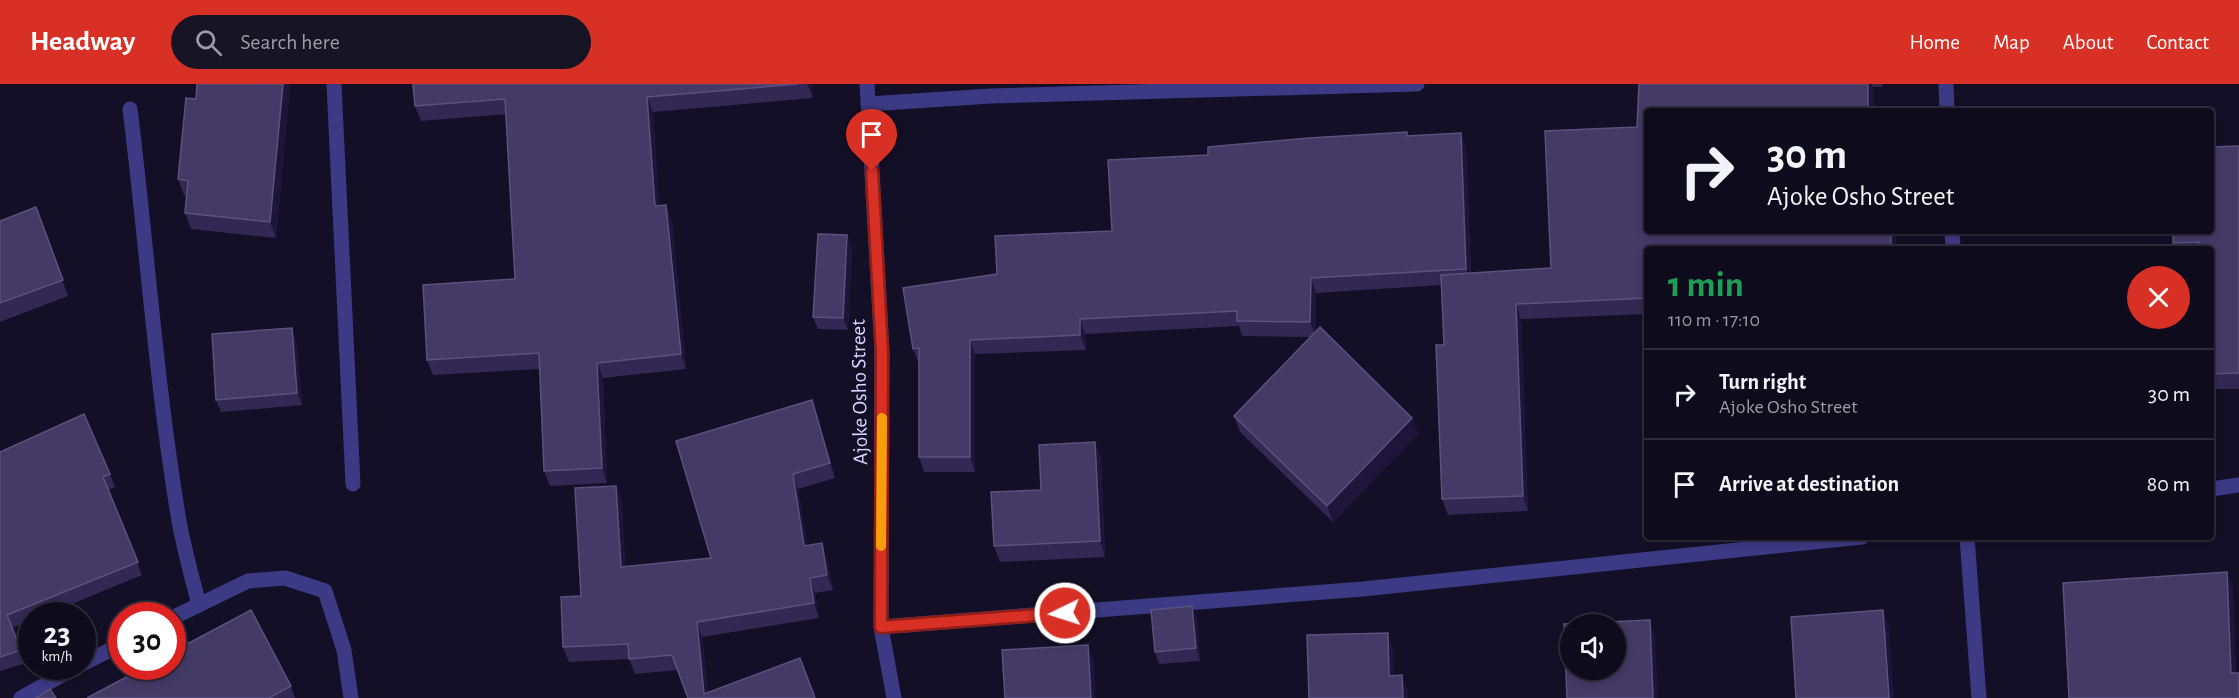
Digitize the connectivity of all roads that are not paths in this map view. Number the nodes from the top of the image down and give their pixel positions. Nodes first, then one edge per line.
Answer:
1 (334, 84) edge
2 (867, 84) edge
3 (1417, 84) edge
4 (1946, 84) edge
5 (868, 104) junction
6 (1947, 108) edge
7 (130, 109) dead end
8 (353, 484) dead end
9 (2239, 484) edge
10 (2214, 488) edge
11 (1833, 540) edge
12 (1967, 540) edge
13 (199, 605) junction
14 (186, 611) edge
15 (881, 627) junction
16 (53, 680) edge
17 (21, 698) edge
18 (351, 698) edge
19 (894, 698) edge
20 (1979, 698) edge

1 - 8 street
2 - 5 street, Ajoke Osho Street
3 - 5 street
4 - 6 street
5 - 15 street, Ajoke Osho Street
7 - 13 street
9 - 10 street
11 - 15 street
12 - 20 street
13 - 14 street
13 - 18 street
15 - 19 street, Ajoke Osho Street
16 - 17 street

